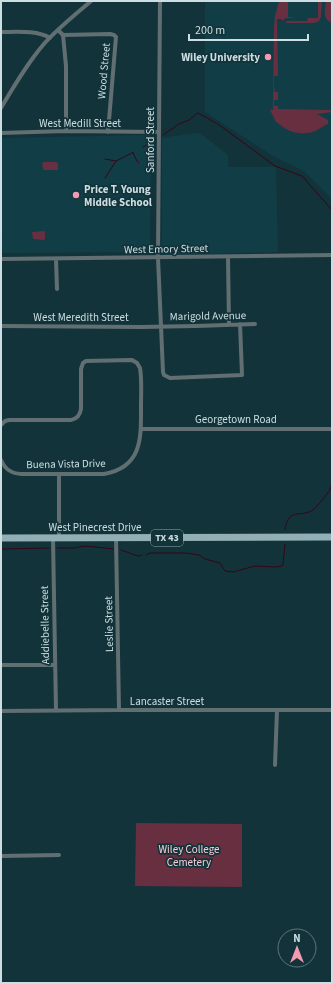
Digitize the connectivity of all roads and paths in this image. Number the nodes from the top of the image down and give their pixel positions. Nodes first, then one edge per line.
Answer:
1 (91, 1) edge
2 (160, 1) edge
3 (58, 30) junction
4 (1, 32) edge
5 (63, 35) junction
6 (50, 38) junction
7 (1, 108) edge
8 (66, 131) junction
9 (108, 132) junction
10 (159, 132) junction
11 (1, 133) edge
12 (332, 255) edge
13 (228, 257) junction
14 (158, 258) junction
15 (1, 259) edge
16 (56, 259) junction
17 (57, 289) dead end
18 (229, 324) junction
19 (240, 324) junction
20 (255, 324) dead end
21 (1, 326) edge
22 (161, 326) junction
23 (1, 425) edge
24 (141, 429) junction
25 (332, 429) edge
26 (1, 460) edge
27 (59, 474) junction
28 (332, 537) edge
29 (1, 538) edge
30 (56, 538) junction
31 (116, 538) junction
32 (1, 665) edge
33 (55, 665) junction
34 (119, 710) junction
35 (277, 710) junction
36 (332, 710) edge
37 (56, 711) junction
38 (1, 712) edge
39 (275, 765) dead end
40 (1, 856) edge
41 (59, 856) dead end

1 - 3 street
2 - 10 street, Sanford Street
3 - 5 street
3 - 6 street
4 - 6 street
5 - 8 street
5 - 9 street, Wood Street
6 - 7 street
8 - 9 street, West Medill Street
8 - 11 street, West Medill Street
9 - 10 street, West Medill Street
10 - 14 street, Sanford Street
12 - 13 street, West Emory Street
13 - 14 street, West Emory Street
13 - 18 street
14 - 16 street, West Emory Street
14 - 22 street, Sanford Street
15 - 16 street, West Emory Street
16 - 17 street
18 - 19 street, Marigold Avenue
18 - 22 street, Marigold Avenue
19 - 20 street, Marigold Avenue
19 - 22 street, Sanford Street
21 - 22 street, West Meredith Street
23 - 24 street, Buena Vista Drive
24 - 25 street, Georgetown Road
24 - 27 street, Buena Vista Drive
26 - 27 street, Buena Vista Drive
27 - 30 street, Addiebelle Street
28 - 31 main road, West Pinecrest Drive / TX 43
29 - 30 main road, West Pinecrest Drive / TX 43
30 - 31 main road, West Pinecrest Drive / TX 43
30 - 33 street, Addiebelle Street
31 - 34 street, Leslie Street
32 - 33 street
33 - 37 street, Addiebelle Street
34 - 35 street, Lancaster Street
34 - 37 street, Lancaster Street
35 - 36 street, Lancaster Street
35 - 39 street
37 - 38 street, Lancaster Street
40 - 41 street

